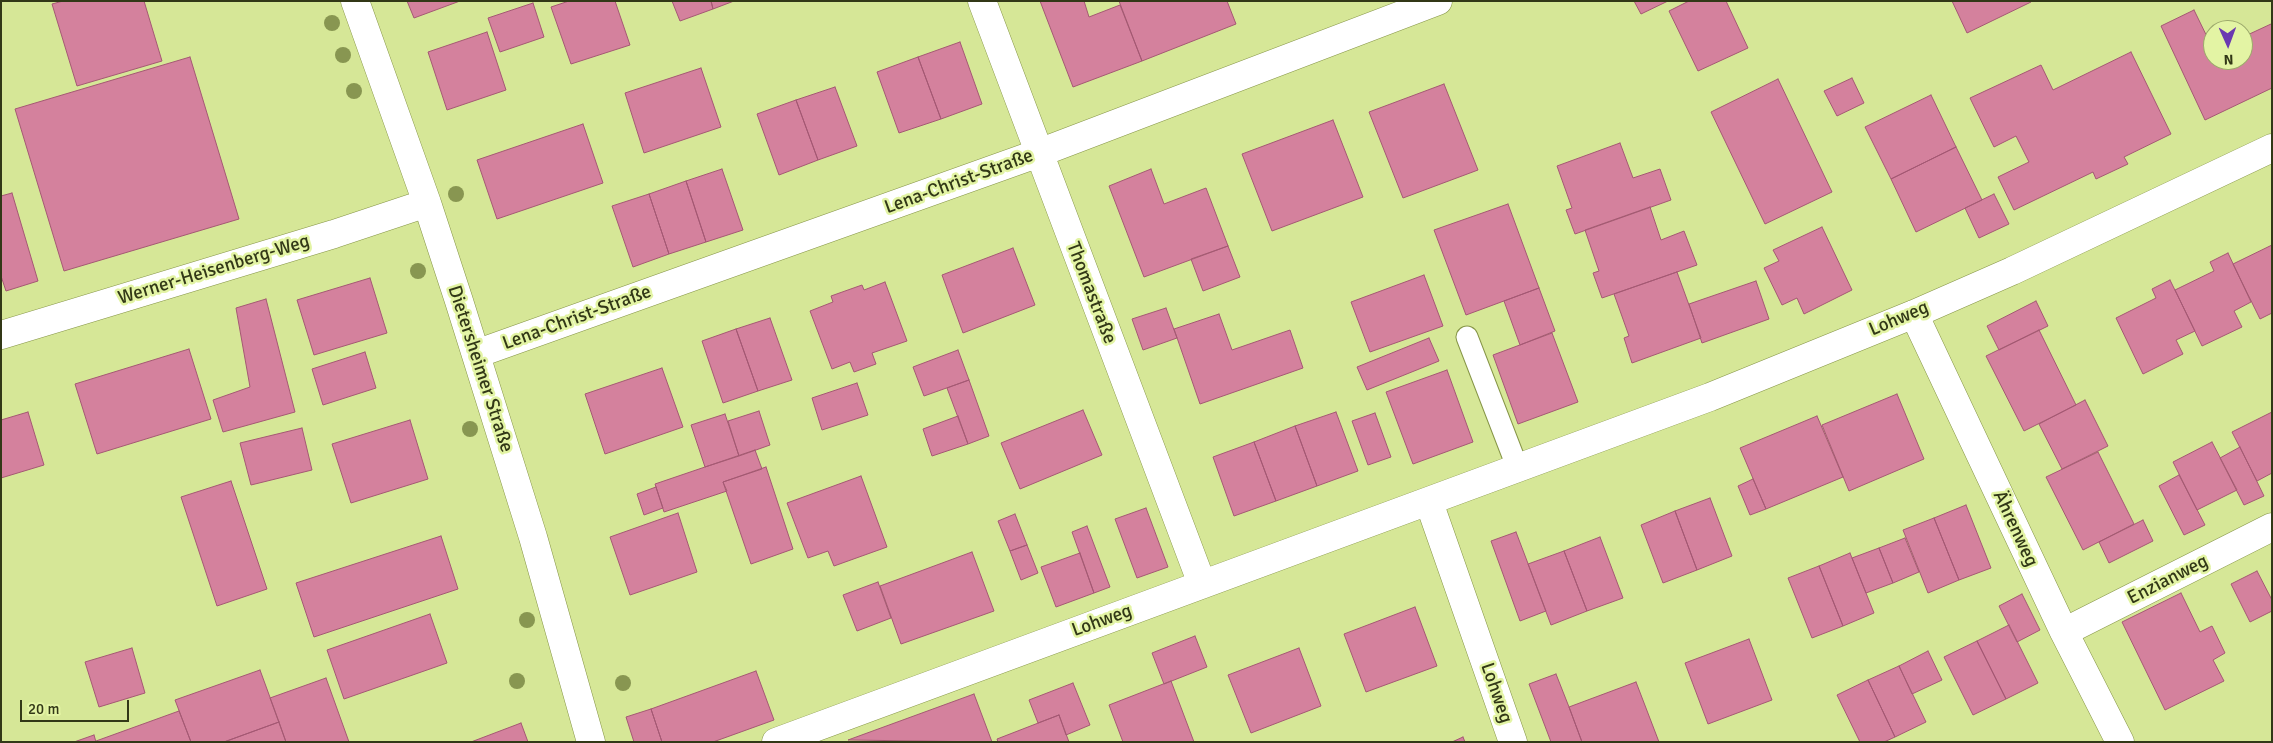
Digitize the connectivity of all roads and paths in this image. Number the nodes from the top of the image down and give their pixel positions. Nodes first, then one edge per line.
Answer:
1 (355, 1) edge
2 (982, 1) edge
3 (1438, 1) edge
4 (2272, 148) edge
5 (1038, 153) junction
6 (427, 203) junction
7 (1914, 314) junction
8 (1, 335) edge
9 (1467, 337) dead end
10 (476, 354) junction
11 (1518, 469) junction
12 (1429, 502) junction
13 (2272, 527) edge
14 (1202, 584) junction
15 (2064, 632) junction
16 (591, 742) edge
17 (776, 742) edge
18 (1514, 742) edge
19 (2120, 742) edge

1 - 6 street, Dietersheimer Straße
2 - 5 street, Thomastraße
3 - 5 street, Lena-Christ-Straße
4 - 7 street, Lohweg
5 - 10 street, Lena-Christ-Straße
5 - 14 street, Thomastraße
6 - 8 street, Werner-Heisenberg-Weg
6 - 10 street, Dietersheimer Straße
7 - 11 street, Lohweg
7 - 15 street, Ährenweg
9 - 11 lane
10 - 16 street, Dietersheimer Straße
11 - 12 street, Lohweg
12 - 14 street, Lohweg
12 - 18 street, Lohweg
13 - 15 street, Enzianweg
14 - 17 street, Lohweg
15 - 19 street, Ährenweg

